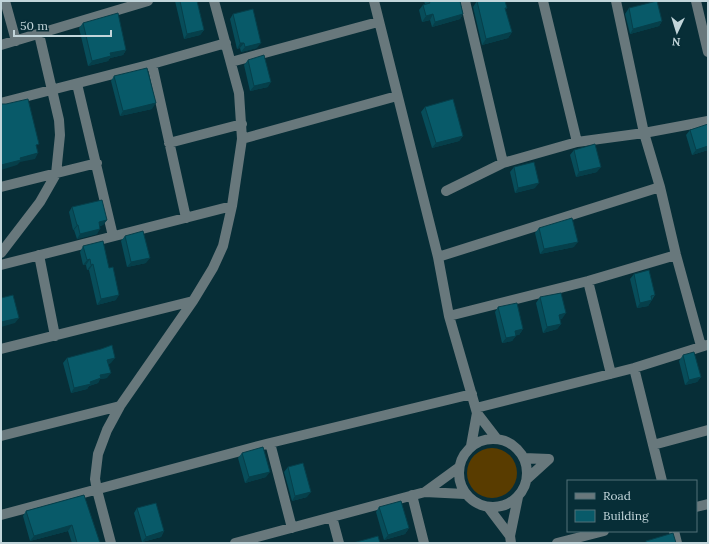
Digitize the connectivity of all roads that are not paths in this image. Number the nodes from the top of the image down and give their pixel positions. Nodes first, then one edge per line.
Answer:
1 (5, 1) edge
2 (148, 1) edge
3 (214, 1) edge
4 (465, 1) edge
5 (543, 1) edge
6 (616, 1) edge
7 (696, 1) edge
8 (373, 2) edge
9 (378, 22) junction
10 (39, 34) junction
11 (16, 41) junction
12 (226, 43) junction
13 (1, 45) edge
14 (708, 52) edge
15 (231, 62) junction
16 (152, 64) junction
17 (77, 84) junction
18 (52, 89) junction
19 (397, 96) junction
20 (1, 103) edge
21 (708, 121) edge
22 (242, 124) junction
23 (644, 133) junction
24 (242, 139) junction
25 (577, 142) junction
26 (169, 143) junction
27 (97, 163) junction
28 (503, 163) junction
29 (56, 174) junction
30 (1, 186) edge
31 (660, 187) junction
32 (446, 191) dead end
33 (232, 206) junction
34 (186, 218) junction
35 (113, 236) junction
36 (1, 253) edge
37 (39, 255) junction
38 (676, 255) junction
39 (438, 257) junction
40 (1, 265) edge
41 (588, 281) junction
42 (193, 301) junction
43 (449, 316) junction
44 (55, 336) junction
45 (705, 345) edge
46 (1, 350) edge
47 (634, 368) junction
48 (611, 374) junction
49 (472, 394) junction
50 (120, 406) junction
51 (477, 411) junction
52 (708, 430) edge
53 (1, 436) edge
54 (497, 439) junction
55 (270, 443) junction
56 (653, 445) junction
57 (471, 446) junction
58 (524, 458) junction
59 (458, 468) junction
60 (527, 479) junction
61 (662, 480) edge
62 (96, 490) junction
63 (425, 492) junction
64 (465, 494) junction
65 (412, 495) junction
66 (518, 497) junction
67 (708, 504) edge
68 (488, 507) junction
69 (697, 507) edge
70 (1, 515) edge
71 (332, 517) junction
72 (292, 528) junction
73 (600, 532) edge
74 (674, 532) edge
75 (510, 540) edge
76 (250, 541) edge
77 (111, 543) edge
78 (235, 543) edge
79 (340, 543) edge
80 (424, 543) edge
81 (557, 543) edge
82 (677, 543) edge

1 - 11 street
2 - 10 street
3 - 12 street
4 - 28 street
5 - 25 street
6 - 23 street
7 - 14 street
8 - 9 street
9 - 15 street
9 - 19 street
10 - 11 street
10 - 18 street
11 - 13 street
12 - 15 street
12 - 16 street
15 - 22 street
16 - 17 street
16 - 26 street
17 - 18 street
17 - 27 street
18 - 20 street
18 - 29 street
19 - 24 street
19 - 39 street
21 - 23 street
22 - 24 street
22 - 26 street
23 - 25 street
23 - 31 street
24 - 33 street
25 - 28 street
26 - 34 street
27 - 29 street
27 - 35 street
28 - 32 street
29 - 30 street
29 - 36 street
31 - 38 street
31 - 39 street
33 - 34 street
33 - 42 street
34 - 35 street
35 - 37 street
37 - 40 street
37 - 44 street
38 - 41 street
38 - 45 street
39 - 43 street
41 - 43 street
41 - 48 street
42 - 44 street
42 - 50 street
43 - 49 street
44 - 46 street
45 - 47 street
47 - 48 street
47 - 56 street
48 - 51 street
49 - 51 street
49 - 55 street
50 - 53 street
50 - 62 street
51 - 54 street
51 - 57 street
52 - 56 street
54 - 57 street
54 - 58 street
55 - 62 street
55 - 72 street
56 - 61 street
57 - 59 street
58 - 60 street
58 - 60 street
59 - 63 street
59 - 64 street
60 - 66 street
62 - 70 street
62 - 77 street
63 - 64 street
63 - 65 street
64 - 68 street
65 - 71 street
65 - 80 street
66 - 68 street
66 - 75 street
67 - 69 street
68 - 75 street
71 - 72 street
71 - 79 street
72 - 76 street
73 - 81 street
74 - 82 street
76 - 78 street

